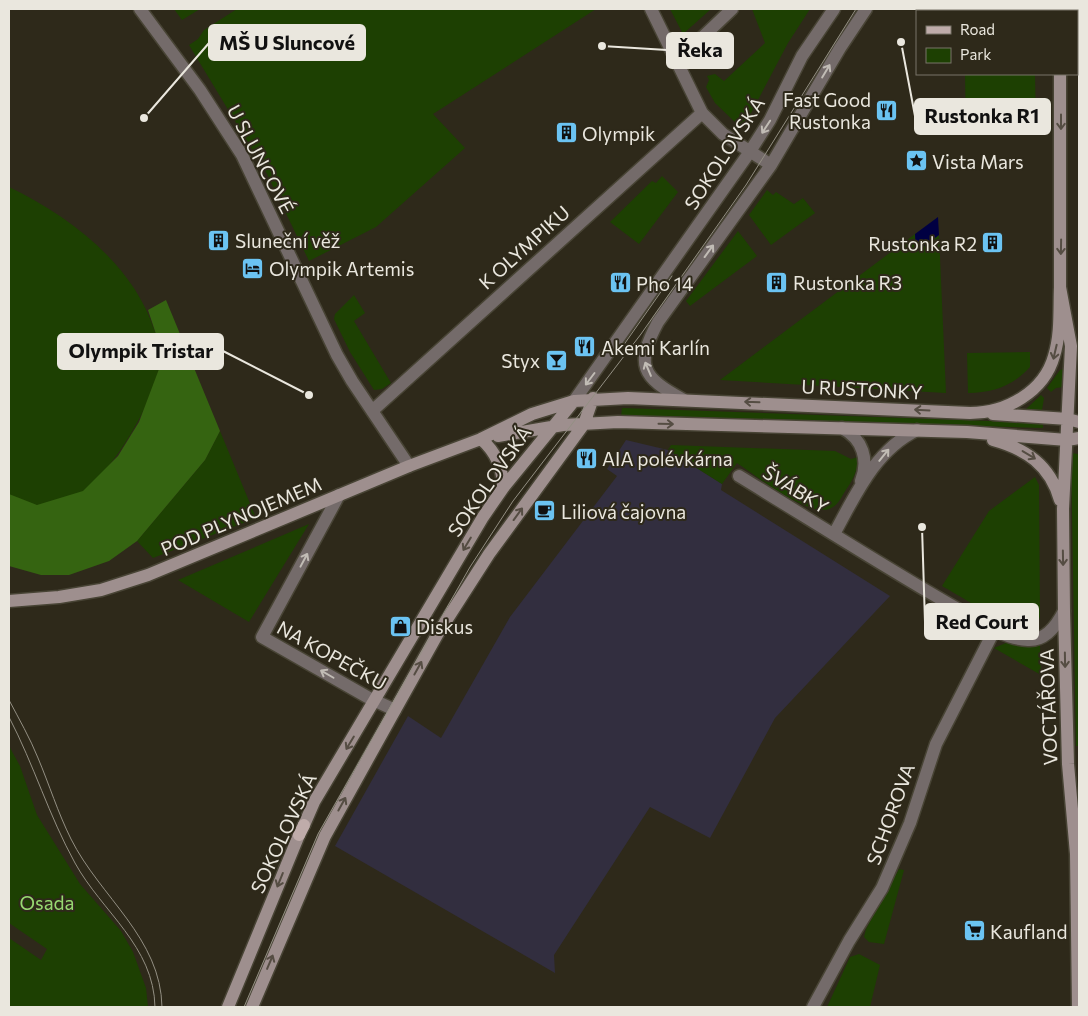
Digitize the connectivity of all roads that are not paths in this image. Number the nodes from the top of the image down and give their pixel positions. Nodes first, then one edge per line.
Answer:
1 (140, 9) edge
2 (651, 9) edge
3 (732, 9) edge
4 (834, 9) edge
5 (866, 9) edge
6 (675, 57) junction
7 (1060, 75) edge
8 (702, 113) junction
9 (749, 152) junction
10 (772, 164) junction
11 (1060, 287) junction
12 (593, 398) junction
13 (684, 400) junction
14 (574, 401) junction
15 (372, 412) junction
16 (970, 413) junction
17 (1074, 420) edge
18 (584, 424) junction
19 (552, 426) junction
20 (842, 428) junction
21 (917, 430) junction
22 (967, 432) junction
23 (481, 439) junction
24 (1073, 439) edge
25 (409, 466) junction
26 (739, 476) dead end
27 (503, 488) junction
28 (859, 488) junction
29 (339, 495) junction
30 (1063, 509) junction
31 (834, 534) junction
32 (9, 601) edge
33 (1064, 611) junction
34 (995, 630) junction
35 (372, 699) junction
36 (394, 710) junction
37 (1079, 825) edge
38 (1076, 854) junction
39 (228, 1007) edge
40 (252, 1007) edge
41 (813, 1007) edge
42 (1078, 1007) edge

1 - 15 street, U SLUNCOVÉ
2 - 6 street
3 - 6 street
4 -> 9 street, SOKOLOVSKÁ
10 -> 5 street
6 - 8 street
7 -> 11 main road
8 - 9 street
8 - 15 street, K OLYMPIKU
9 - 10 street
9 -> 14 street, SOKOLOVSKÁ
13 -> 10 street
11 -> 16 main road, U RUSTONKY
11 - 17 main road, VOCTÁŘOVA
12 - 13 main road, U RUSTONKY
12 - 14 main road, U RUSTONKY
12 - 18 main road, SOKOLOVSKÁ
16 -> 13 main road, U RUSTONKY
14 - 19 main road, SOKOLOVSKÁ
14 - 23 main road, POD PLYNOJEMEM
15 - 25 street, U SLUNCOVÉ
16 - 17 main road
17 - 24 main road, VOCTÁŘOVA
18 - 19 main road, POD PLYNOJEMEM
18 -> 20 main road, U RUSTONKY
36 -> 18 main road, SOKOLOVSKÁ
19 - 23 main road, POD PLYNOJEMEM
19 - 27 main road, SOKOLOVSKÁ
20 - 21 main road, U RUSTONKY
20 - 28 street, ŠVÁBKY
21 - 22 main road, U RUSTONKY
28 -> 21 street, ŠVÁBKY
22 - 24 main road, U RUSTONKY
22 -> 30 main road
23 - 25 main road, POD PLYNOJEMEM
23 - 27 main road
24 - 30 main road, VOCTÁŘOVA
25 - 29 main road, POD PLYNOJEMEM
26 - 31 street, ŠVÁBKY
27 -> 35 main road, SOKOLOVSKÁ
28 - 31 street, ŠVÁBKY
29 - 32 main road, POD PLYNOJEMEM
35 -> 29 street, NA KOPEČKU
30 -> 33 main road, VOCTÁŘOVA
31 - 34 street, ŠVÁBKY
33 - 34 street, ŠVÁBKY
33 -> 38 main road, VOCTÁŘOVA
34 - 41 street, SCHOROVA
35 - 36 street, NA KOPEČKU
35 -> 39 main road, SOKOLOVSKÁ
40 -> 36 main road, SOKOLOVSKÁ
37 - 38 main road, VOCTÁŘOVA
38 - 42 main road, VOCTÁŘOVA

